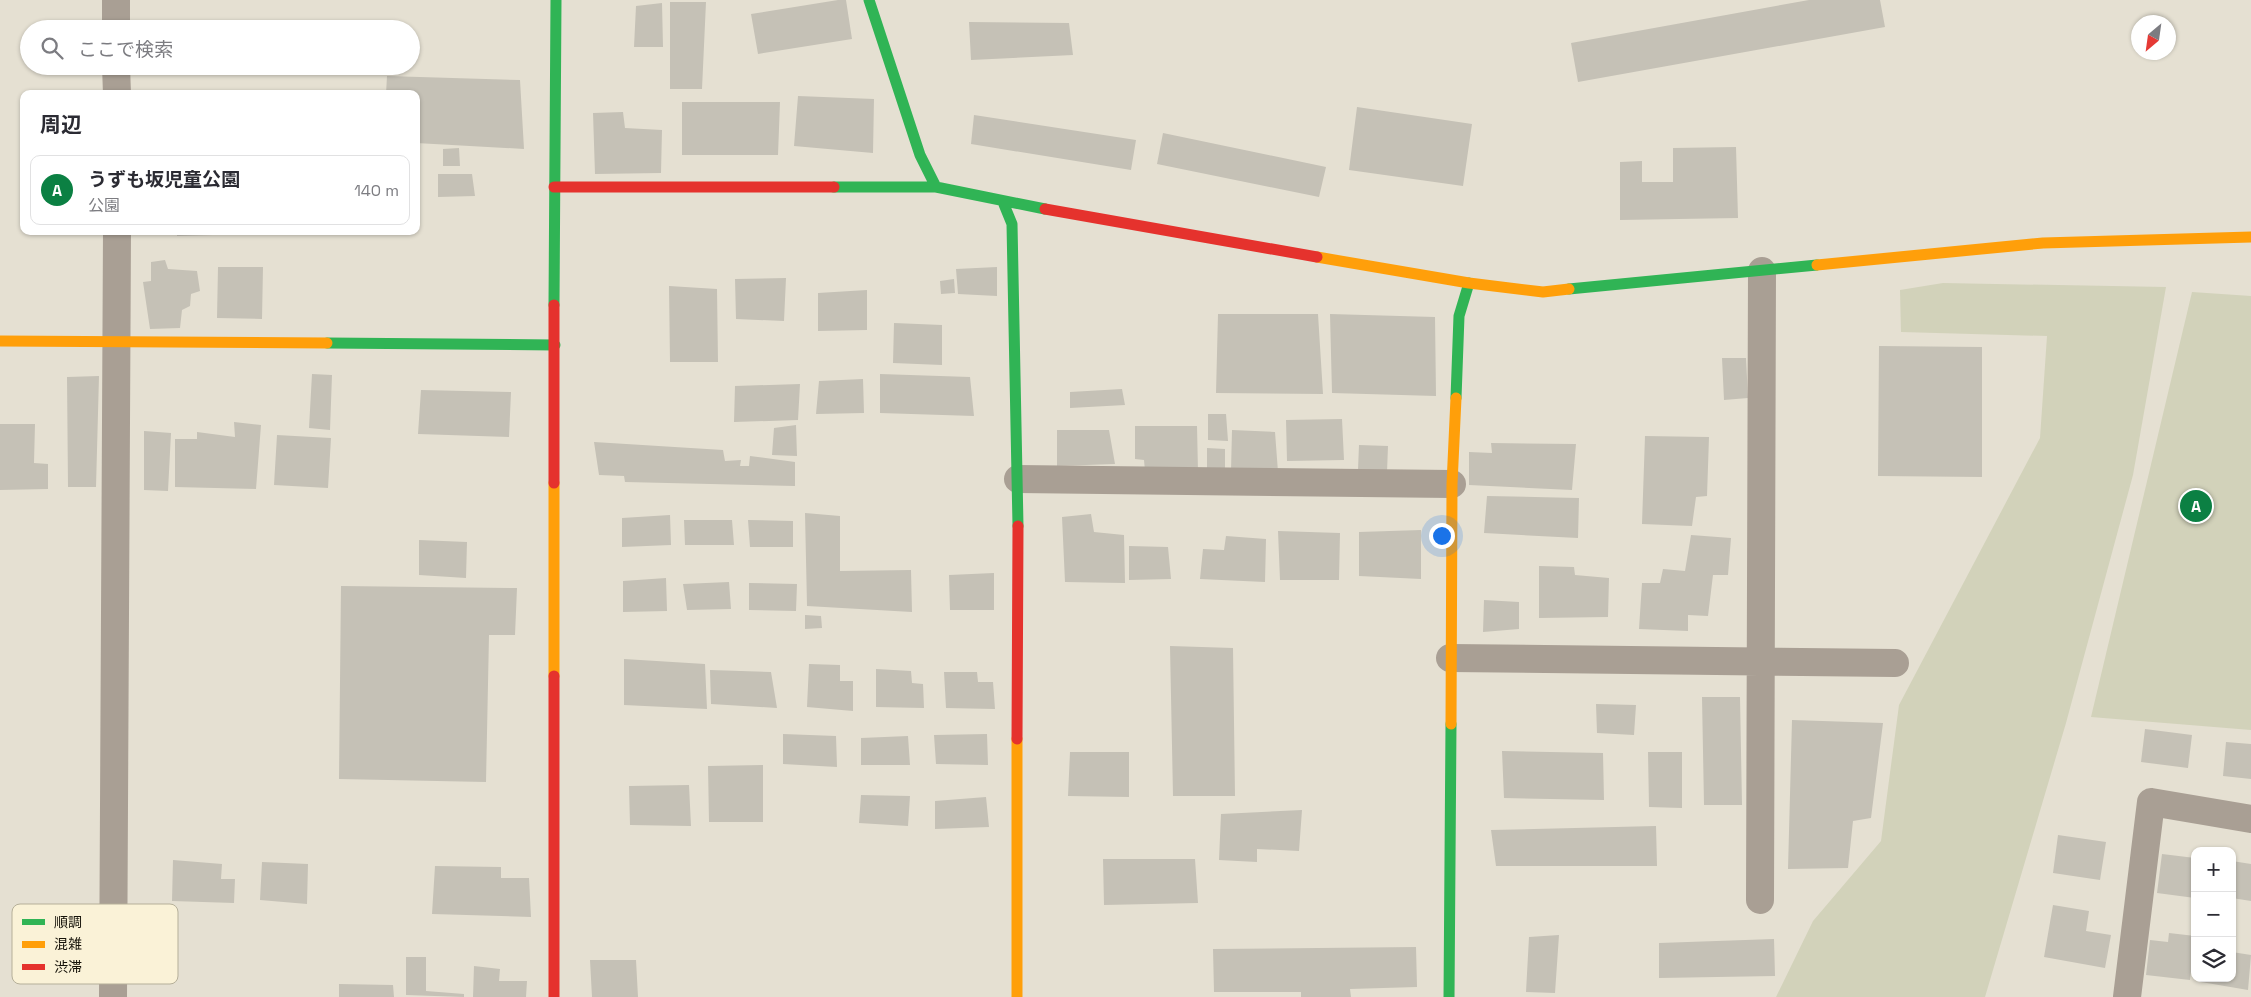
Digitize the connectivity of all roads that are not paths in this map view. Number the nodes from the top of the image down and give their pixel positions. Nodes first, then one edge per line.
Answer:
1 (116, 0) edge
2 (556, 0) edge
3 (869, 0) edge
4 (116, 20) edge
5 (116, 75) edge
6 (116, 90) edge
7 (554, 187) junction
8 (936, 188) junction
9 (1003, 202) junction
10 (117, 235) edge
11 (2251, 237) edge
12 (1762, 271) junction
13 (1469, 283) junction
14 (0, 341) edge
15 (118, 341) junction
16 (555, 345) junction
17 (1018, 479) junction
18 (1452, 484) junction
19 (1450, 658) junction
20 (1760, 662) junction
21 (1895, 663) dead end
22 (2251, 819) edge
23 (1760, 900) dead end
24 (114, 904) edge
25 (113, 984) edge
26 (113, 997) edge
27 (554, 997) edge
28 (1017, 997) edge
29 (1449, 997) edge
30 (2127, 997) edge

1 - 4 street
2 - 7 street
3 - 8 street
5 - 6 street
7 - 8 street
7 - 16 street
8 - 9 street
9 - 13 street
9 - 17 street
10 - 15 street
11 - 12 street
12 - 13 street
12 - 20 street
13 - 18 street
14 - 15 street
15 - 16 street
15 - 24 street
16 - 27 street
17 - 18 street
17 - 28 street
18 - 19 street
19 - 20 street
19 - 29 street
20 - 21 street
20 - 23 street
22 - 30 street
25 - 26 street

